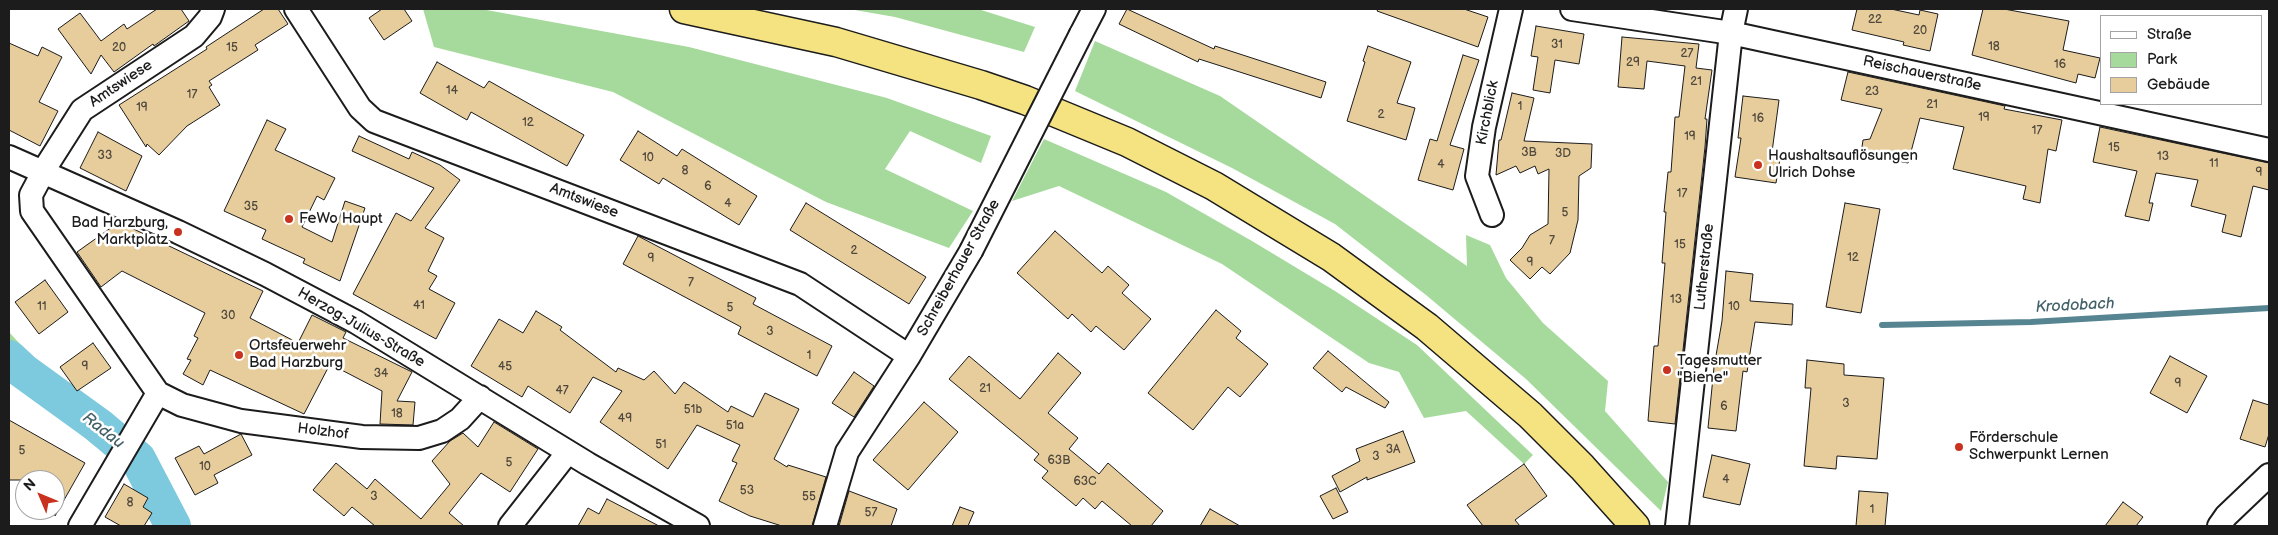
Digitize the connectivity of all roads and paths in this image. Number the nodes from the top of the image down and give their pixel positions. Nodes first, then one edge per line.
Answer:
1 (213, 9) edge
2 (296, 9) edge
3 (684, 9) edge
4 (1094, 9) edge
5 (1511, 9) edge
6 (1572, 9) edge
7 (1736, 9) edge
8 (1731, 33) junction
9 (2269, 150) edge
10 (9, 157) edge
11 (43, 172) junction
12 (1492, 215) dead end
13 (909, 356) junction
14 (158, 393) junction
15 (480, 397) junction
16 (568, 452) junction
17 (2269, 475) edge
18 (1680, 525) edge
19 (80, 526) edge
20 (510, 526) edge
21 (698, 526) edge
22 (825, 526) edge
23 (1635, 526) edge
24 (2219, 526) edge

1 - 11 street, Amtswiese
2 - 13 street, Amtswiese
3 - 23 highway
4 - 13 street, Schreiberhauer Straße, bridge
5 - 12 street, Kirchblick
6 - 8 street, Reischauerstraße
7 - 8 street, Lutherstraße
8 - 9 street, Reischauerstraße
8 - 18 street, Lutherstraße
10 - 11 street, Herzog-Julius-Straße
11 - 14 street, Holzhof
11 - 15 street, Herzog-Julius-Straße
13 - 22 street, Schreiberhauer Straße
14 - 15 street, Holzhof
14 - 19 street
15 - 16 street, Herzog-Julius-Straße
16 - 20 street
16 - 21 street, Herzog-Julius-Straße
17 - 24 street

